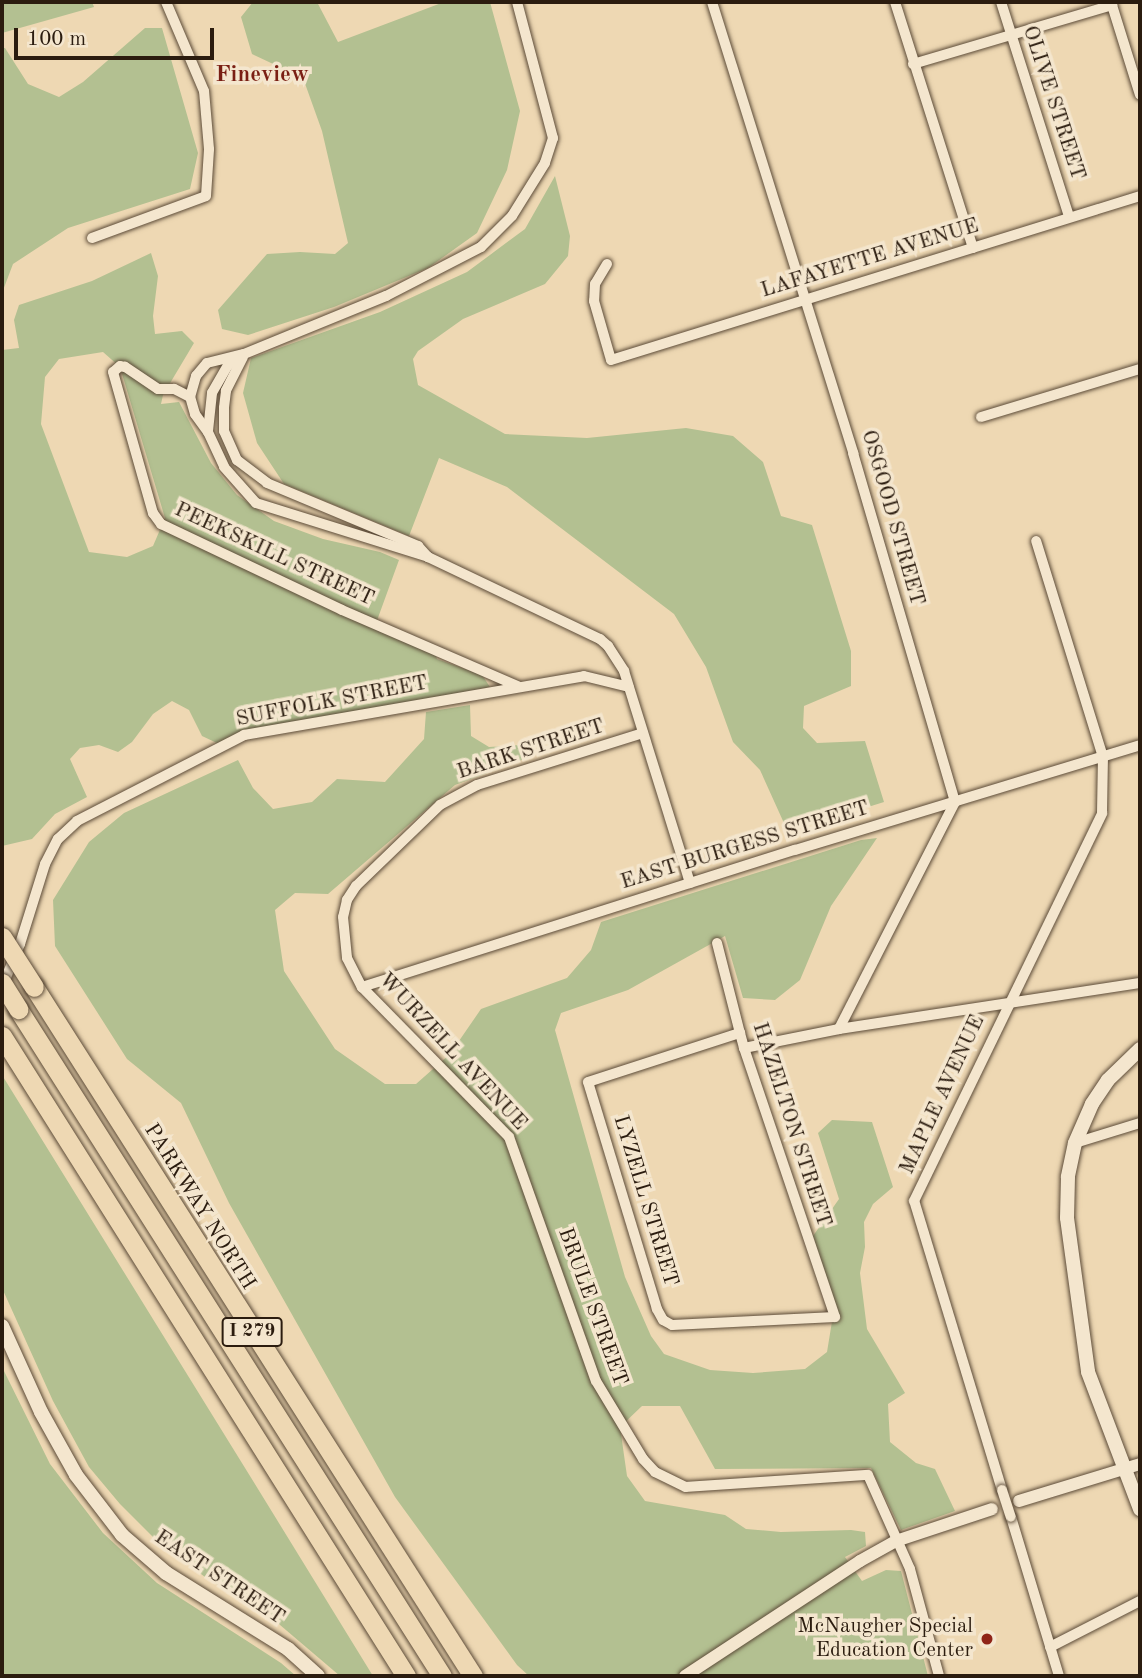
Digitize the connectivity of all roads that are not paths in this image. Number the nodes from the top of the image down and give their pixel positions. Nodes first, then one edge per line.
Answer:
1 (166, 2) edge
2 (517, 2) edge
3 (712, 2) edge
4 (895, 2) edge
5 (1001, 2) edge
6 (1111, 3) edge
7 (1011, 35) junction
8 (913, 64) junction
9 (1140, 95) edge
10 (1140, 196) edge
11 (1069, 216) junction
12 (92, 237) dead end
13 (972, 248) junction
14 (607, 264) dead end
15 (806, 299) junction
16 (244, 354) junction
17 (1140, 369) edge
18 (190, 397) junction
19 (981, 417) dead end
20 (208, 432) junction
21 (1036, 541) dead end
22 (428, 556) junction
23 (518, 686) junction
24 (629, 687) junction
25 (643, 733) junction
26 (1140, 746) edge
27 (1103, 757) junction
28 (955, 802) junction
29 (690, 883) junction
30 (346, 900) joint
31 (2, 937) edge
32 (717, 943) dead end
33 (1140, 984) edge
34 (2, 986) edge
35 (362, 987) junction
36 (1007, 1005) junction
37 (839, 1029) junction
38 (740, 1033) junction
39 (2, 1036) edge
40 (744, 1048) junction
41 (1140, 1049) edge
42 (1140, 1123) edge
43 (1075, 1143) junction
44 (516, 1151) joint
45 (672, 1325) joint
46 (2, 1326) edge
47 (1140, 1464) edge
48 (1123, 1469) junction
49 (1019, 1500) dead end
50 (992, 1509) dead end
51 (1140, 1509) edge
52 (896, 1541) junction
53 (348, 1586) junction
54 (1140, 1601) edge
55 (1050, 1647) junction
56 (318, 1676) edge
57 (391, 1676) edge
58 (406, 1676) edge
59 (442, 1676) edge
60 (473, 1676) edge
61 (685, 1676) edge
62 (939, 1676) edge
63 (1059, 1676) edge

1 - 12 street
2 - 16 street
3 - 15 street, OSGOOD STREET
4 - 8 street
5 - 7 street, OLIVE STREET
6 - 7 street
6 - 9 street
7 - 8 street
7 - 11 street, OLIVE STREET
8 - 13 street
10 - 11 street, LAFAYETTE AVENUE
11 - 13 street, LAFAYETTE AVENUE
13 - 15 street, LAFAYETTE AVENUE
14 - 15 street, LAFAYETTE AVENUE
15 - 28 street, OSGOOD STREET
16 - 18 street
16 - 20 street
16 - 22 street
17 - 19 street
18 - 20 street
18 - 23 street, PEEKSKILL STREET
20 - 22 street
21 - 27 street, MAPLE AVENUE
22 - 24 street
23 - 24 street, SUFFOLK STREET
23 - 34 street, SUFFOLK STREET
24 - 25 street
25 - 29 street
25 - 30 street, BARK STREET
26 - 27 street, EAST BURGESS STREET
27 - 28 street, EAST BURGESS STREET
27 - 36 street, MAPLE AVENUE
28 - 29 street, EAST BURGESS STREET
28 - 37 street
29 - 35 street, EAST BURGESS STREET
30 - 35 street, WURZELL AVENUE
31 - 60 highway, PARKWAY NORTH / I 279, bridge
32 - 38 street, HAZELTON STREET
33 - 36 street
34 - 59 highway, bridge
35 - 44 street, WURZELL AVENUE
36 - 37 street
36 - 55 street, MAPLE AVENUE, bridge
37 - 40 street
38 - 40 street, HAZELTON STREET
38 - 45 street, LYZELL STREET
39 - 53 highway, I 279
40 - 45 street, HAZELTON STREET
41 - 43 main road
42 - 43 street
43 - 48 main road
44 - 52 street, BRULE STREET
46 - 56 main road, EAST STREET
47 - 48 street
48 - 49 street
48 - 51 main road
50 - 52 street
52 - 61 street
52 - 62 street
53 - 57 highway
53 - 58 highway, I 279
54 - 55 street
55 - 63 street, MAPLE AVENUE

